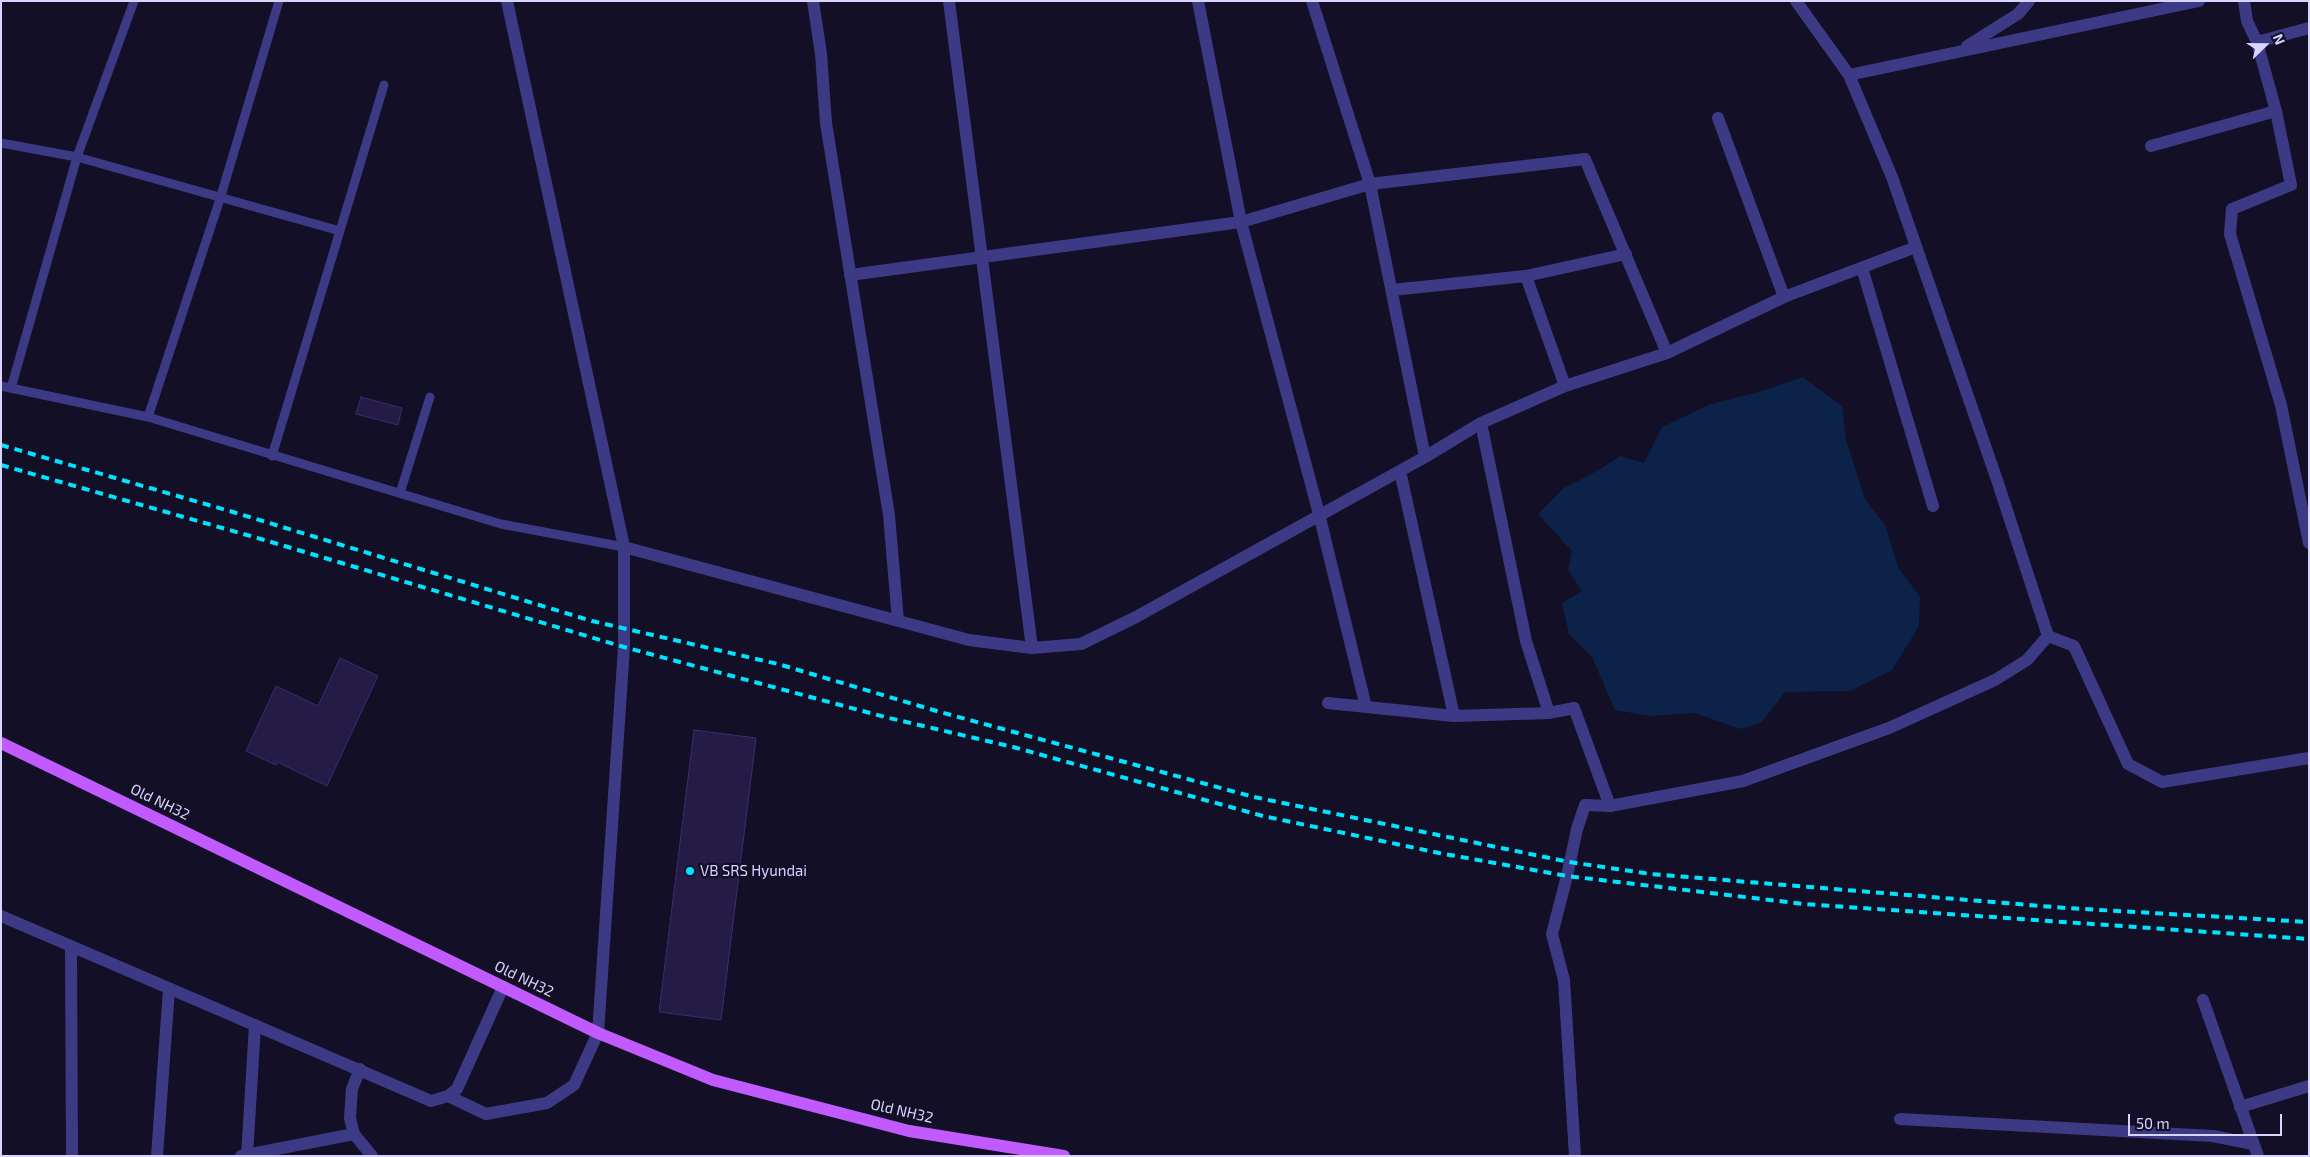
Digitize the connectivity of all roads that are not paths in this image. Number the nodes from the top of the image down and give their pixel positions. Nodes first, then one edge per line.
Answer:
1 (134, 1) edge
2 (279, 1) edge
3 (507, 1) edge
4 (813, 1) edge
5 (949, 1) edge
6 (1198, 1) edge
7 (1312, 1) edge
8 (1796, 1) edge
9 (2030, 1) edge
10 (2199, 1) edge
11 (2244, 1) edge
12 (2309, 28) edge
13 (2257, 42) junction
14 (1958, 52) junction
15 (1849, 75) junction
16 (384, 85) dead end
17 (2276, 111) junction
18 (1718, 118) dead end
19 (1, 143) edge
20 (2151, 146) dead end
21 (77, 157) junction
22 (1370, 184) junction
23 (220, 199) junction
24 (1241, 222) junction
25 (340, 231) junction
26 (1916, 247) junction
27 (1626, 254) junction
28 (982, 257) junction
29 (1862, 268) junction
30 (850, 275) junction
31 (1526, 276) junction
32 (1392, 290) junction
33 (1784, 297) junction
34 (1668, 353) junction
35 (1, 386) edge
36 (1565, 386) junction
37 (11, 388) junction
38 (430, 397) dead end
39 (148, 417) junction
40 (1481, 423) junction
41 (272, 456) junction
42 (1425, 457) junction
43 (1400, 471) junction
44 (400, 493) junction
45 (1933, 506) dead end
46 (1319, 514) junction
47 (2309, 544) edge
48 (624, 547) junction
49 (898, 621) junction
50 (2048, 636) junction
51 (1032, 648) junction
52 (1328, 703) dead end
53 (1366, 707) junction
54 (1549, 713) junction
55 (1454, 716) junction
56 (1, 743) edge
57 (2309, 758) edge
58 (1610, 806) junction
59 (1, 916) edge
60 (72, 947) junction
61 (503, 987) junction
62 (169, 989) junction
63 (2202, 1000) dead end
64 (255, 1025) junction
65 (598, 1033) junction
66 (360, 1068) junction
67 (2309, 1086) edge
68 (448, 1096) junction
69 (2240, 1107) junction
70 (1900, 1119) dead end
71 (354, 1134) junction
72 (2256, 1150) edge
73 (1020, 1152) edge
74 (245, 1155) edge
75 (72, 1156) edge
76 (156, 1156) edge
77 (372, 1156) edge
78 (1064, 1156) edge
79 (1575, 1156) edge

1 - 21 lane
2 - 23 lane
3 - 48 street
4 - 30 street
5 - 28 street
6 - 24 street
7 - 22 street
8 - 15 street
9 - 14 street
10 - 14 street
11 - 13 street
12 - 13 street
13 - 17 street
14 - 15 street
15 - 26 street
16 - 25 lane
17 - 20 street
17 - 47 street
18 - 33 street
19 - 21 lane
21 - 23 lane
21 - 37 lane
22 - 24 street
22 - 27 street
22 - 32 street
23 - 25 lane
23 - 39 lane
24 - 28 street
24 - 46 street
25 - 41 lane
26 - 29 street
26 - 50 street
27 - 31 street
27 - 34 street
28 - 30 street
28 - 51 street
29 - 33 street
29 - 45 street
30 - 49 street
31 - 32 street
31 - 36 street
32 - 42 street
33 - 34 street
34 - 36 street
35 - 37 lane
36 - 40 street
37 - 39 lane
38 - 44 lane
39 - 41 lane
40 - 42 street
40 - 54 street
41 - 44 lane
42 - 43 street
43 - 46 street
43 - 55 street
44 - 48 lane
46 - 51 street
46 - 53 street
48 - 49 street
48 - 65 street
49 - 51 street
50 - 57 street
50 - 58 street
52 - 53 street
53 - 55 street
54 - 55 street
54 - 58 street
56 - 61 main road, Old NH32
58 - 79 street
59 - 60 street
60 - 62 street
60 - 75 street
61 - 65 main road, Old NH32
61 - 68 street
62 - 64 street
62 - 76 street
63 - 69 street
64 - 66 street
64 - 74 street
65 - 68 street
65 - 73 main road, Old NH32
66 - 68 street
66 - 71 street
67 - 69 street
69 - 72 street
70 - 72 street
71 - 74 street
71 - 77 street
73 - 78 main road, Old NH32

